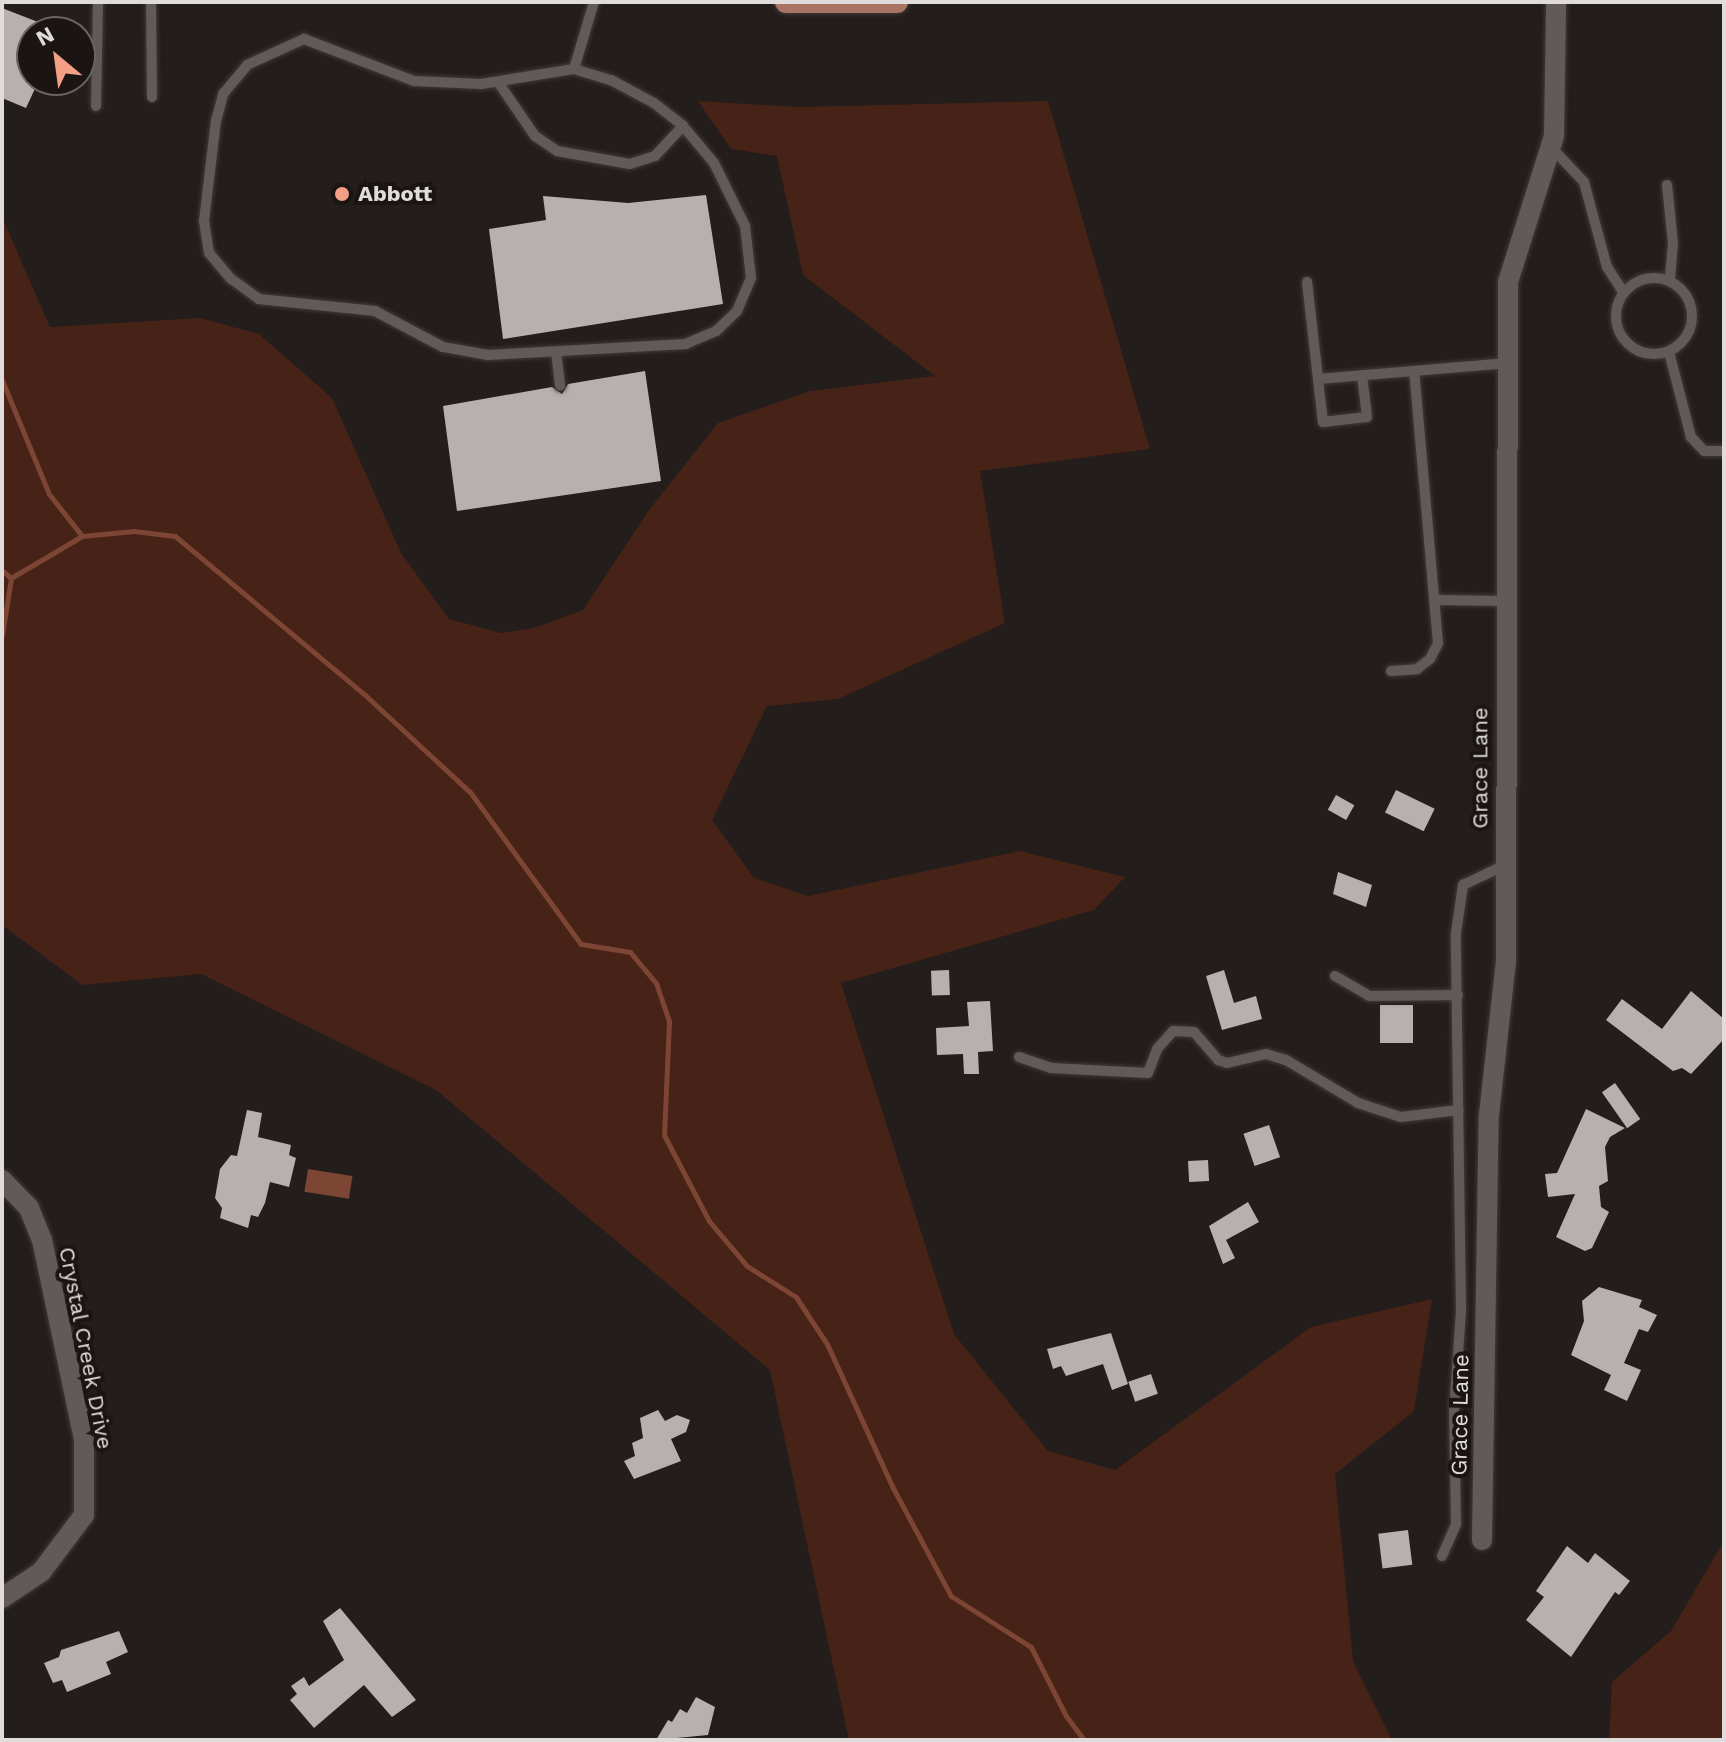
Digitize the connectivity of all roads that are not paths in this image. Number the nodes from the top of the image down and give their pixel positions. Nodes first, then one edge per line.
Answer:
1 (98, 2) edge
2 (151, 2) edge
3 (594, 2) edge
4 (786, 2) edge
5 (897, 2) edge
6 (1556, 2) edge
7 (574, 69) junction
8 (498, 82) junction
9 (152, 97) dead end
10 (96, 106) dead end
11 (683, 126) junction
12 (1550, 146) junction
13 (1667, 185) dead end
14 (1670, 281) junction
15 (1307, 282) dead end
16 (1624, 293) junction
17 (556, 352) junction
18 (1669, 352) junction
19 (1508, 363) junction
20 (1414, 371) junction
21 (1362, 375) junction
22 (1318, 379) junction
23 (560, 386) dead end
24 (1724, 451) edge
25 (1438, 600) junction
26 (1505, 601) junction
27 (1391, 671) dead end
28 (1503, 866) junction
29 (1335, 976) dead end
30 (1458, 995) junction
31 (1019, 1057) dead end
32 (1459, 1110) junction
33 (2, 1180) edge
34 (1482, 1540) dead end
35 (1442, 1556) dead end
36 (2, 1598) edge

1 - 10 lane
2 - 9 lane
3 - 7 lane
4 - 5 main road
6 - 12 street, Grace Lane
7 - 8 lane
7 - 11 lane
8 - 11 lane
8 - 17 lane
11 - 17 lane
12 - 16 lane
12 - 19 street, Grace Lane
13 - 14 lane
14 - 16 lane
14 - 18 lane
15 - 22 lane
16 - 18 lane
17 - 23 lane
18 - 24 lane
19 - 20 lane
19 - 26 street, Grace Lane
20 - 21 lane
20 - 25 lane
21 - 22 lane
21 - 22 lane
25 - 26 lane
25 - 27 lane
26 - 28 street, Grace Lane
28 - 30 lane
28 - 34 street, Grace Lane
29 - 30 lane
30 - 32 lane
31 - 32 lane
32 - 35 lane
33 - 36 street, Crystal Creek Drive

